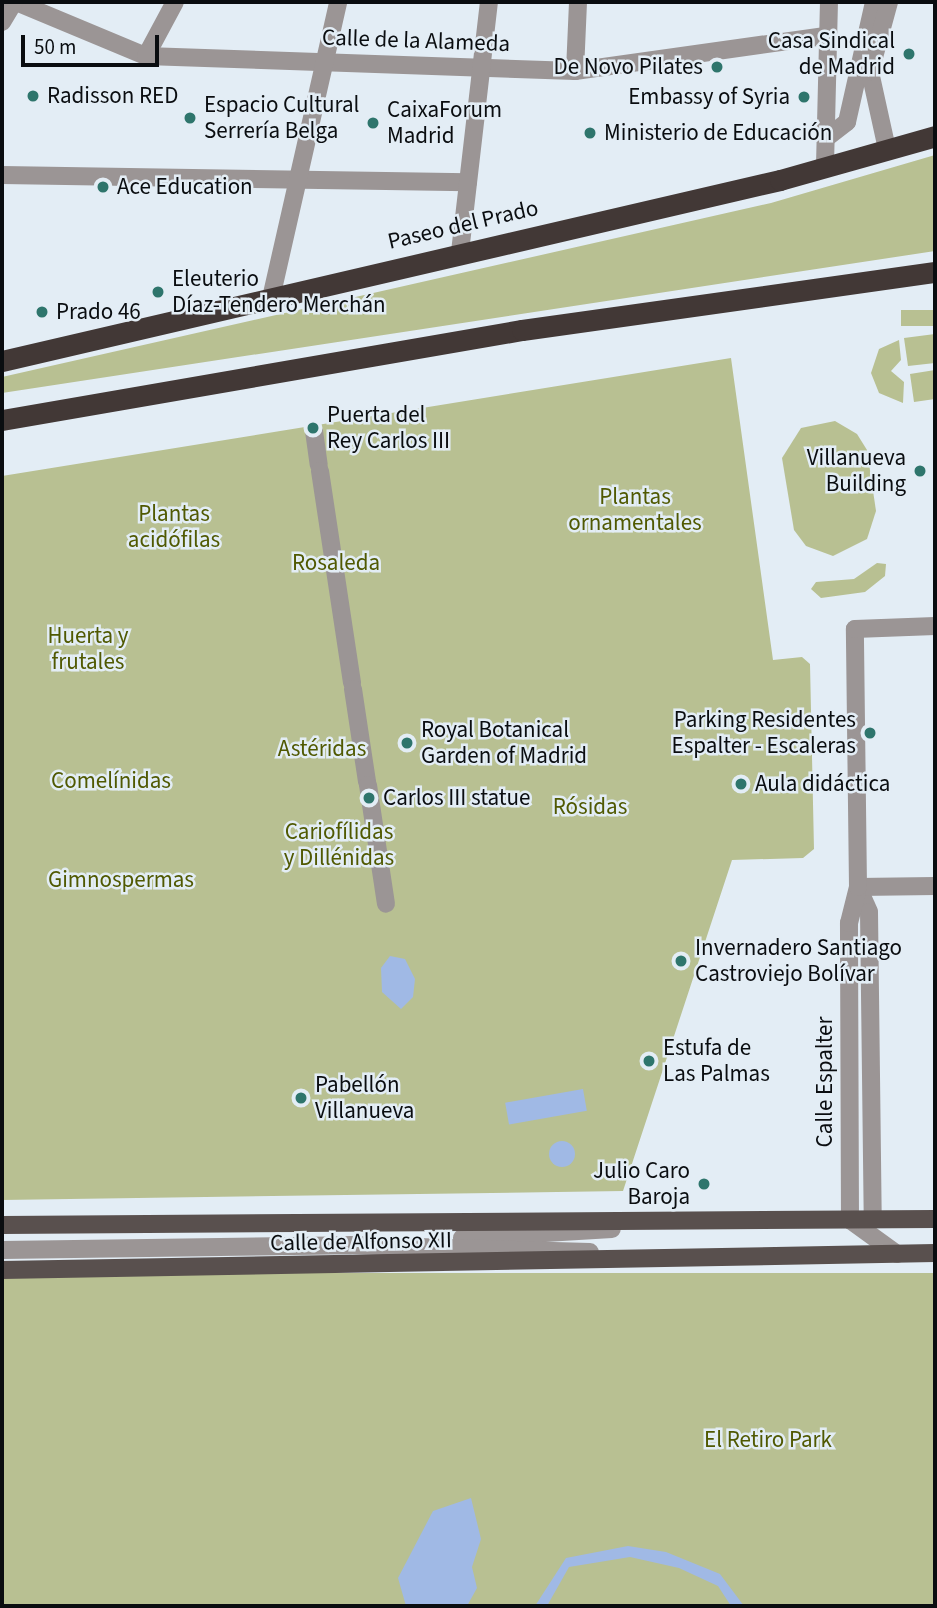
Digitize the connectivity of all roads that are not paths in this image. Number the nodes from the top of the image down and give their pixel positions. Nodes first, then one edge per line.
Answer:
1 (15, 2) edge
2 (175, 2) edge
3 (338, 2) edge
4 (489, 2) edge
5 (578, 2) edge
6 (829, 2) edge
7 (874, 2) edge
8 (889, 2) edge
9 (2, 22) edge
10 (824, 36) junction
11 (146, 56) junction
12 (323, 62) junction
13 (481, 68) junction
14 (575, 71) junction
15 (830, 136) dead end
16 (935, 136) edge
17 (887, 149) junction
18 (825, 165) junction
19 (2, 175) edge
20 (297, 181) junction
21 (468, 182) junction
22 (460, 252) junction
23 (935, 272) edge
24 (271, 298) junction
25 (2, 361) edge
26 (2, 420) edge
27 (314, 431) dead end
28 (935, 626) edge
29 (935, 886) edge
30 (858, 887) junction
31 (386, 904) dead end
32 (873, 1219) junction
33 (935, 1219) edge
34 (850, 1220) junction
35 (716, 1222) junction
36 (2, 1225) edge
37 (350, 1245) junction
38 (2, 1250) edge
39 (935, 1253) edge
40 (897, 1254) junction
41 (720, 1255) junction
42 (2, 1270) edge

1 - 9 street
1 - 11 street, Calle de la Alameda
2 - 11 street
3 - 12 street
4 - 13 street
5 - 14 street
6 - 10 street
7 - 15 street
8 - 17 street
10 - 14 street, Calle de la Alameda
10 - 18 street
11 - 12 street, Calle de la Alameda
12 - 13 street, Calle de la Alameda
12 - 20 street
13 - 14 street, Calle de la Alameda
13 - 21 street
16 - 17 highway, Paseo del Prado
17 - 18 highway, Paseo del Prado
18 - 22 highway, Paseo del Prado
19 - 20 street
20 - 21 street
20 - 24 street
21 - 22 street
22 - 24 highway, Paseo del Prado
23 - 26 highway
24 - 25 highway, Paseo del Prado
27 - 31 street
28 - 30 street, Calle Espalter
29 - 30 street
30 - 32 street, Calle Espalter
30 - 34 street, Calle Espalter
32 - 33 main road, Calle de Alfonso XII
32 - 34 main road, Calle de Alfonso XII
34 - 35 main road, Calle de Alfonso XII
34 - 40 street
35 - 36 main road, Calle de Alfonso XII
35 - 37 street, Calle de Alfonso XII
37 - 38 street, Calle de Alfonso XII
37 - 41 street, Calle de Alfonso XII
39 - 40 main road, Calle de Alfonso XII
40 - 41 main road, Calle de Alfonso XII
41 - 42 main road, Calle de Alfonso XII

